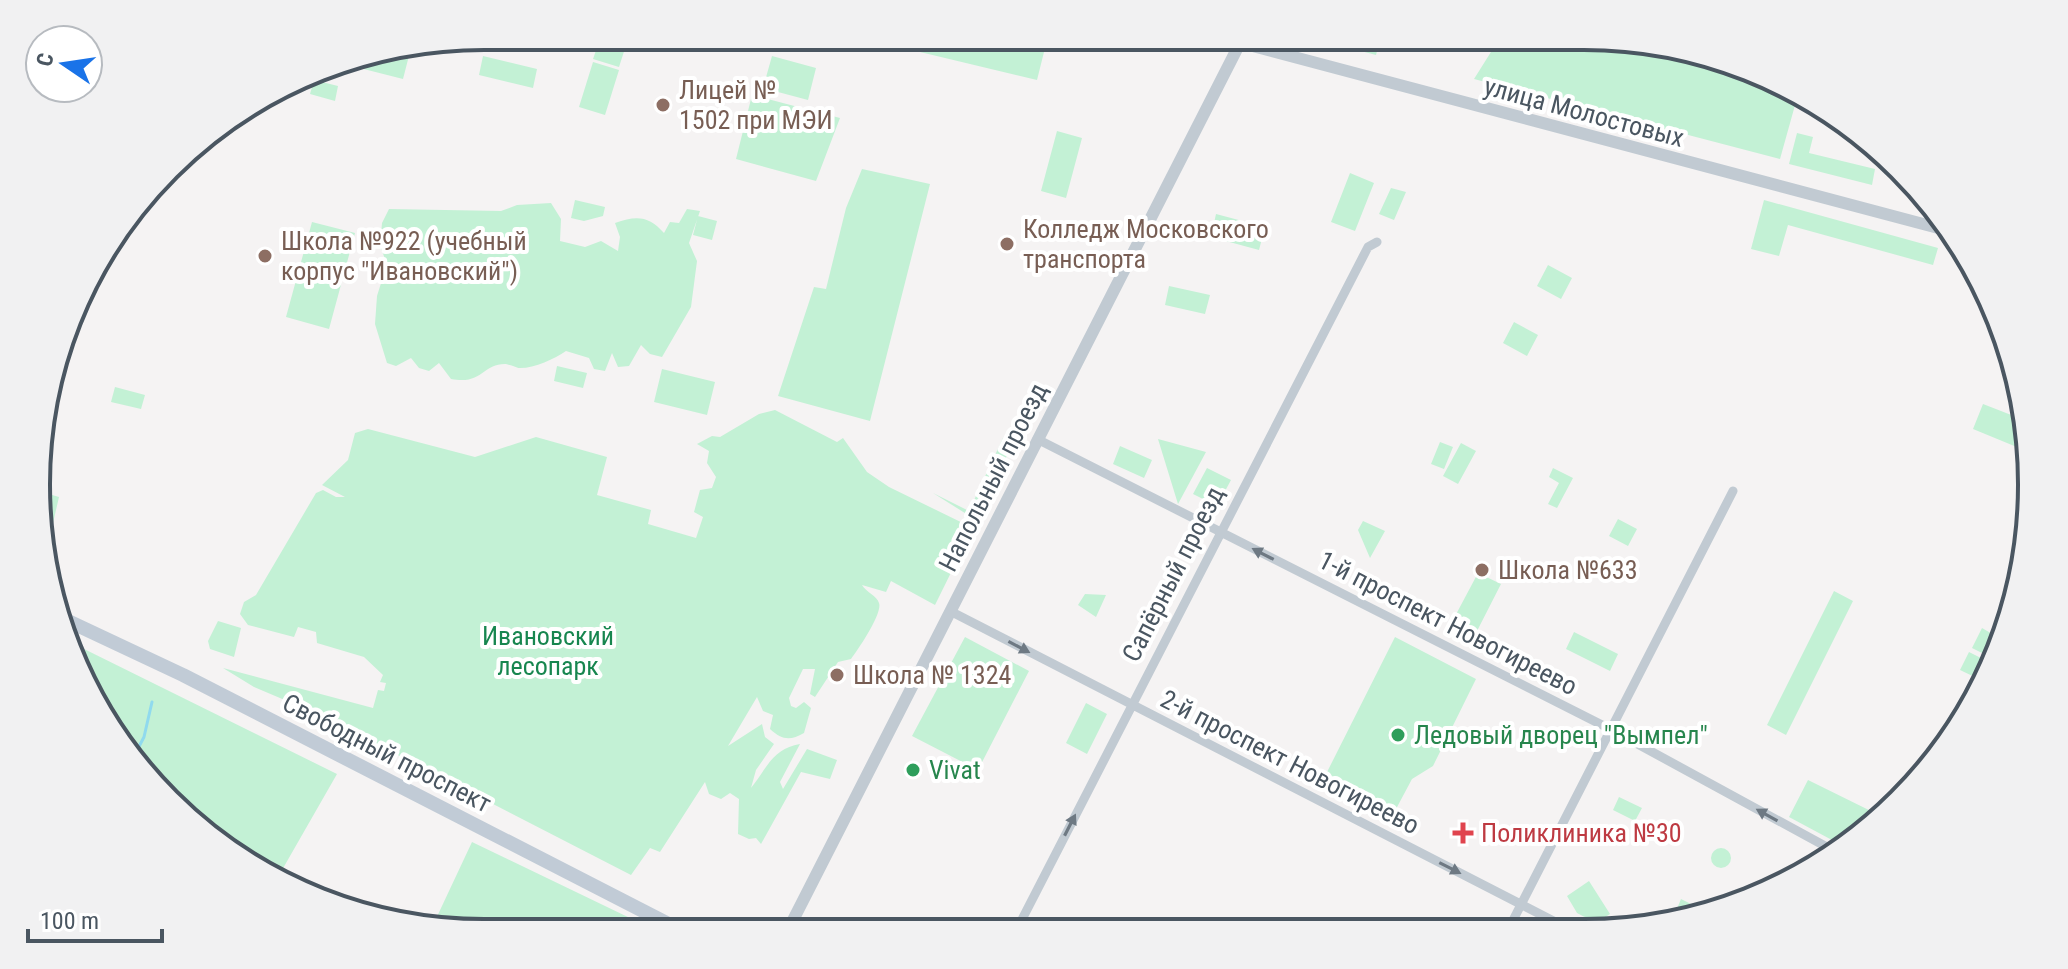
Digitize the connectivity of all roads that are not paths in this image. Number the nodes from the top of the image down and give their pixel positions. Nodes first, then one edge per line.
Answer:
1 (1236, 50) edge
2 (1266, 50) edge
3 (1933, 227) edge
4 (1377, 242) dead end
5 (1037, 439) junction
6 (1733, 491) dead end
7 (1220, 532) junction
8 (950, 611) junction
9 (73, 623) edge
10 (1130, 706) junction
11 (1610, 729) junction
12 (1825, 846) edge
13 (1521, 904) junction
14 (659, 919) edge
15 (794, 919) edge
16 (1022, 919) edge
17 (1514, 919) edge
18 (1550, 919) edge

1 - 5 street, Напольный проезд
2 - 3 street, улица Молостовых
4 - 7 street, Сапёрный проезд
5 - 7 street, 1-й проспект Новогиреево
5 - 8 street, Напольный проезд
6 - 11 street
7 - 10 street, Сапёрный проезд
11 -> 7 street, 1-й проспект Новогиреево
8 -> 10 street, 2-й проспект Новогиреево
8 - 15 street, Напольный проезд
9 - 14 main road, Свободный проспект
10 -> 13 street, 2-й проспект Новогиреево
16 -> 10 street, Сапёрный проезд
12 -> 11 street, 1-й проспект Новогиреево
11 - 13 street
13 - 17 street
13 - 18 street, 2-й проспект Новогиреево

